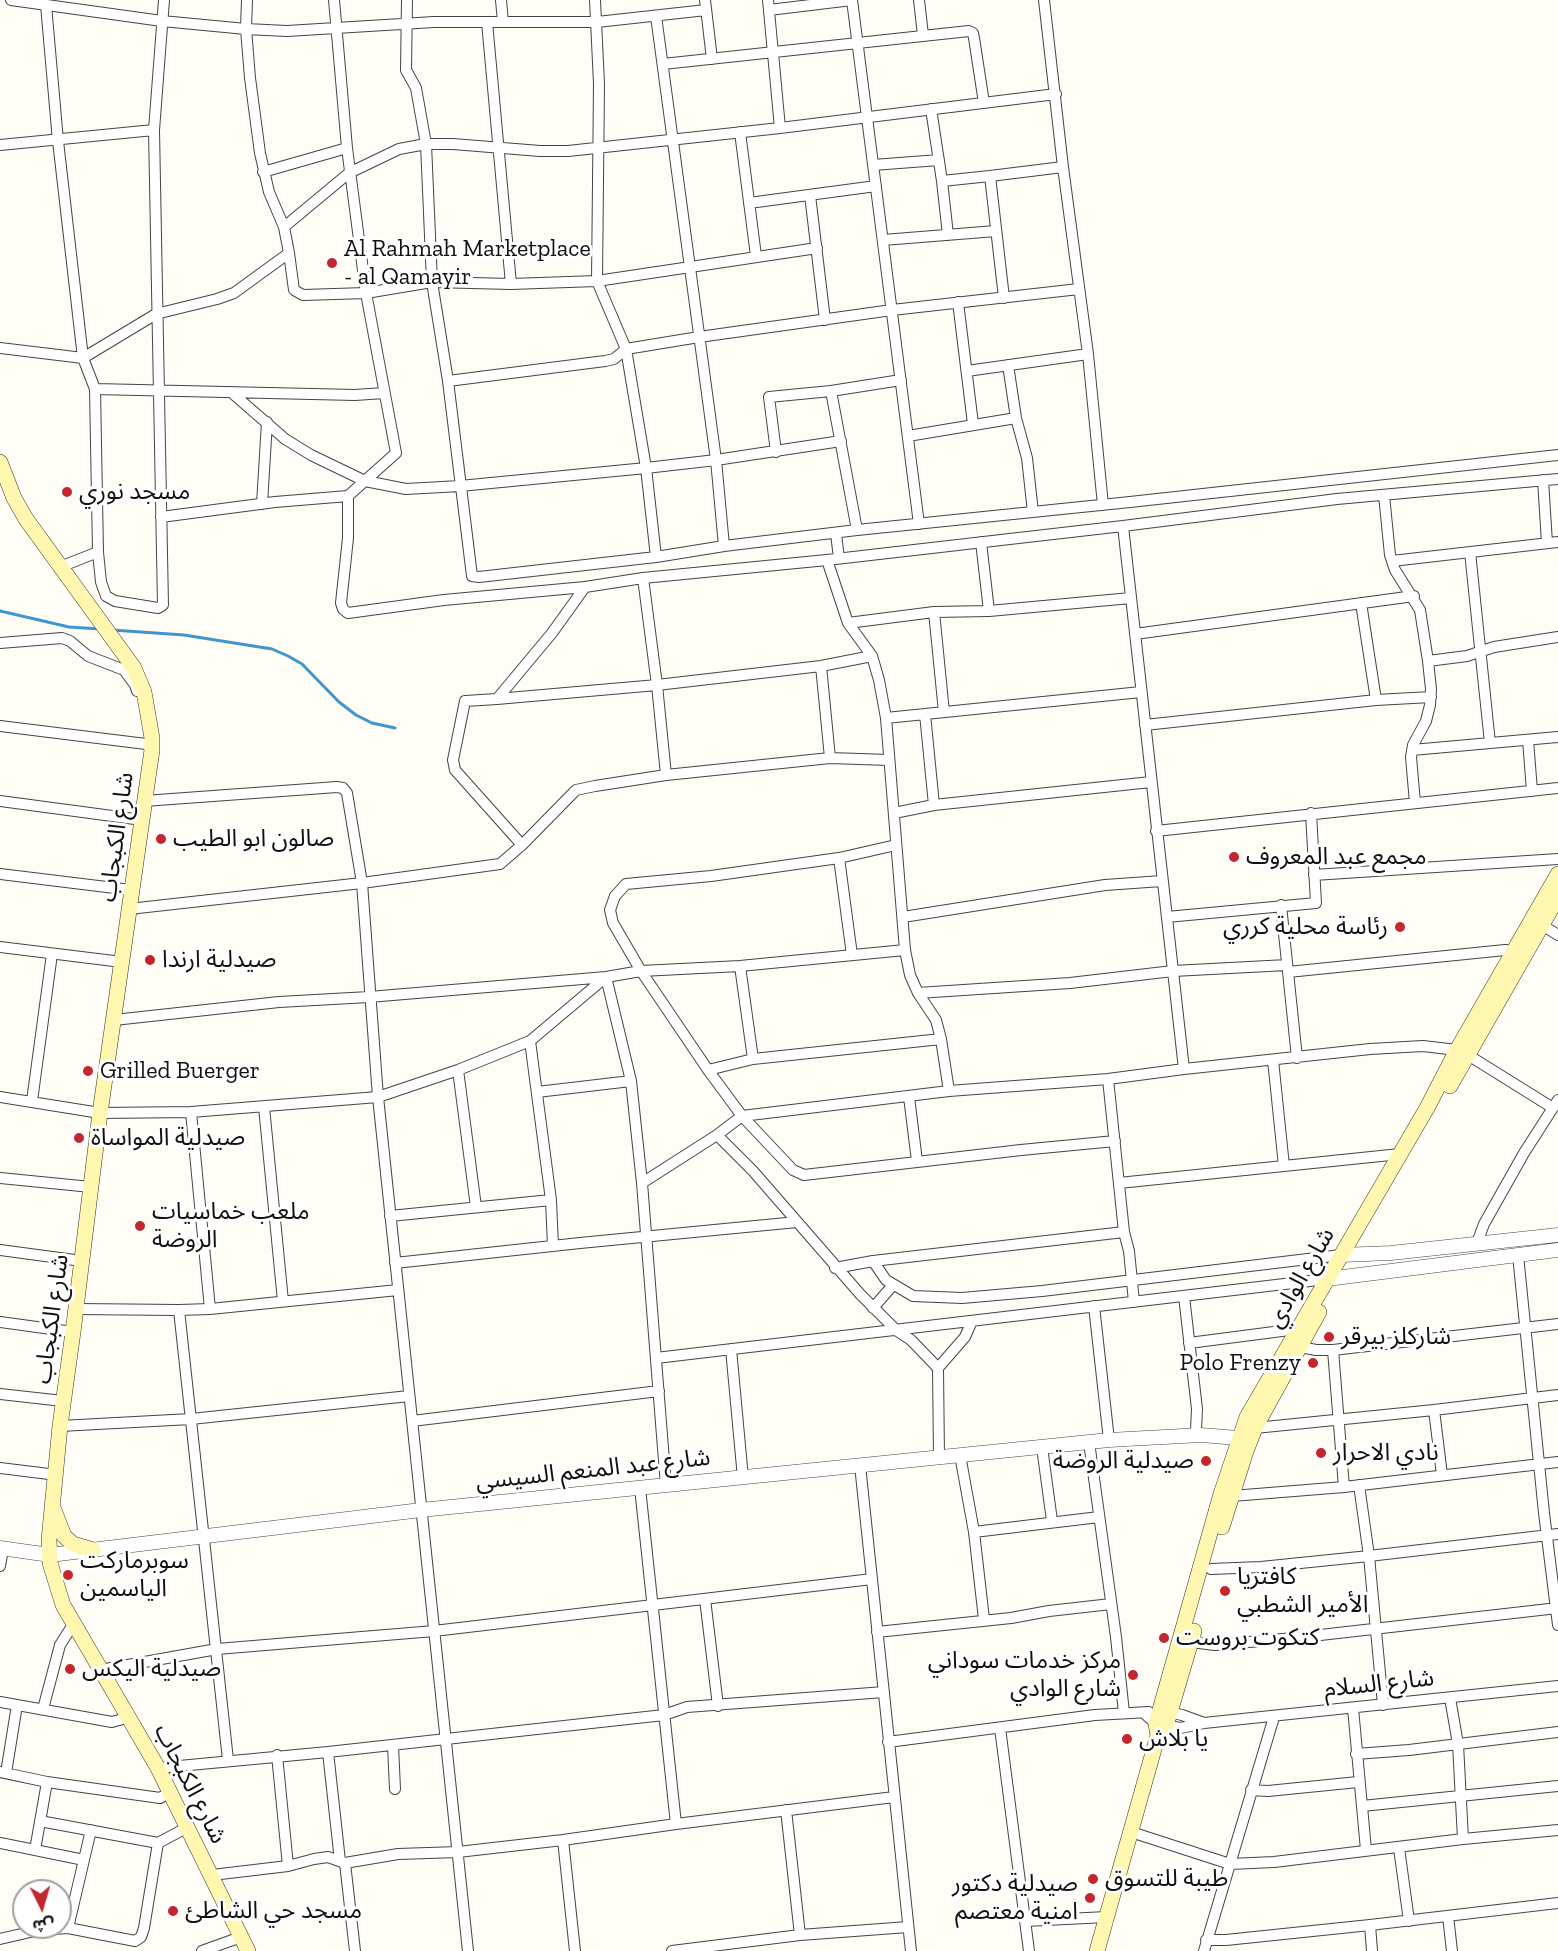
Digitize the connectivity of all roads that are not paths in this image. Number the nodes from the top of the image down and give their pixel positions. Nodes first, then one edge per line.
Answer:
1 (11, 0) edge
2 (164, 0) edge
3 (247, 0) edge
4 (334, 0) edge
5 (407, 0) edge
6 (501, 0) edge
7 (595, 0) edge
8 (852, 0) edge
9 (919, 0) edge
10 (1044, 0) edge
11 (46, 5) junction
12 (705, 5) edge
13 (768, 5) edge
14 (656, 16) junction
15 (162, 21) junction
16 (487, 22) junction
17 (503, 22) junction
18 (597, 22) junction
19 (407, 24) junction
20 (335, 28) junction
21 (246, 29) junction
22 (923, 35) junction
23 (858, 42) junction
24 (773, 52) junction
25 (712, 59) junction
26 (663, 64) junction
27 (1056, 94) junction
28 (984, 103) junction
29 (931, 109) junction
30 (867, 117) junction
31 (780, 128) junction
32 (154, 130) junction
33 (740, 132) junction
34 (672, 139) junction
35 (58, 141) junction
36 (426, 144) junction
37 (0, 145) edge
38 (498, 147) junction
39 (347, 148) junction
40 (598, 148) junction
41 (939, 160) junction
42 (873, 165) junction
43 (1063, 167) junction
44 (263, 171) junction
45 (350, 173) junction
46 (990, 176) junction
47 (942, 181) junction
48 (876, 186) junction
49 (810, 195) junction
50 (749, 203) junction
51 (284, 227) junction
52 (996, 231) junction
53 (948, 235) junction
54 (883, 240) junction
55 (817, 248) junction
56 (289, 253) junction
57 (756, 256) junction
58 (690, 266) junction
59 (597, 281) junction
60 (432, 282) junction
61 (511, 284) junction
62 (1079, 289) junction
63 (366, 293) junction
64 (1004, 298) junction
65 (958, 302) junction
66 (892, 310) junction
67 (156, 314) junction
68 (825, 320) junction
69 (699, 337) junction
70 (0, 348) edge
71 (626, 348) junction
72 (1088, 354) junction
73 (83, 358) junction
74 (1008, 365) junction
75 (967, 371) junction
76 (901, 380) junction
77 (448, 381) junction
78 (95, 388) junction
79 (157, 390) junction
80 (831, 391) junction
81 (231, 392) junction
82 (384, 393) junction
83 (1016, 418) junction
84 (267, 422) junction
85 (973, 424) junction
86 (908, 436) junction
87 (841, 441) junction
88 (776, 452) junction
89 (1558, 455) edge
90 (716, 460) junction
91 (0, 462) edge
92 (646, 468) junction
93 (1558, 479) edge
94 (1543, 480) junction
95 (365, 481) junction
96 (460, 486) junction
97 (1384, 495) junction
98 (348, 496) junction
99 (1130, 502) junction
100 (262, 504) junction
101 (1103, 505) junction
102 (1033, 512) junction
103 (160, 517) junction
104 (920, 524) junction
105 (1129, 525) junction
106 (857, 530) junction
107 (836, 534) junction
108 (981, 542) junction
109 (1553, 543) edge
110 (724, 546) junction
111 (98, 552) junction
112 (1470, 552) junction
113 (656, 557) junction
114 (839, 558) junction
115 (827, 560) junction
116 (1392, 561) junction
117 (60, 567) junction
118 (643, 578) junction
119 (585, 586) junction
120 (1414, 596) junction
121 (1131, 598) junction
122 (1361, 603) junction
123 (989, 611) junction
124 (934, 612) junction
125 (848, 623) junction
126 (1135, 634) junction
127 (1558, 637) edge
128 (0, 643) edge
129 (1481, 652) junction
130 (872, 656) junction
131 (1428, 661) junction
132 (821, 666) junction
133 (657, 685) junction
134 (1141, 692) junction
135 (1431, 697) junction
136 (497, 699) junction
137 (1376, 700) junction
138 (944, 712) junction
139 (925, 714) junction
140 (886, 718) junction
141 (1144, 725) junction
142 (0, 726) edge
143 (1558, 737) edge
144 (1528, 740) junction
145 (1490, 743) junction
146 (149, 747) junction
147 (1412, 750) junction
148 (830, 758) junction
149 (889, 760) junction
150 (666, 775) junction
151 (1151, 782) junction
152 (1558, 788) edge
153 (1532, 790) junction
154 (0, 801) edge
155 (144, 801) junction
156 (1415, 803) junction
157 (934, 805) junction
158 (894, 813) junction
159 (1311, 813) junction
160 (142, 820) junction
161 (1156, 831) junction
162 (522, 845) junction
163 (896, 845) junction
164 (839, 858) junction
165 (1558, 859) edge
166 (0, 873) edge
167 (1558, 874) edge
168 (1314, 875) junction
169 (1162, 881) junction
170 (362, 883) junction
171 (131, 890) junction
172 (1558, 897) edge
173 (1281, 905) junction
174 (129, 909) junction
175 (903, 917) junction
176 (1167, 917) junction
177 (1542, 925) junction
178 (1558, 935) edge
179 (0, 947) edge
180 (904, 950) junction
181 (1519, 953) junction
182 (52, 954) junction
183 (852, 955) junction
184 (122, 962) junction
185 (740, 966) junction
186 (1287, 968) junction
187 (1173, 971) junction
188 (641, 972) junction
189 (606, 977) junction
190 (918, 993) junction
191 (369, 997) junction
192 (114, 1020) junction
193 (941, 1039) junction
194 (530, 1041) junction
195 (1463, 1053) junction
196 (1297, 1058) junction
197 (753, 1059) junction
198 (1273, 1060) junction
199 (1184, 1069) junction
200 (458, 1070) junction
201 (708, 1070) junction
202 (1108, 1079) junction
203 (631, 1081) junction
204 (949, 1091) junction
205 (537, 1092) junction
206 (0, 1097) edge
207 (378, 1097) junction
208 (909, 1097) junction
209 (32, 1101) junction
210 (1556, 1104) edge
211 (264, 1107) junction
212 (191, 1112) junction
213 (100, 1113) junction
214 (742, 1116) junction
215 (717, 1135) junction
216 (1115, 1141) junction
217 (1400, 1154) junction
218 (917, 1161) junction
219 (1284, 1166) junction
220 (0, 1178) edge
221 (1119, 1183) junction
222 (642, 1184) junction
223 (91, 1187) junction
224 (551, 1200) junction
225 (476, 1207) junction
226 (390, 1216) junction
227 (796, 1222) junction
228 (1124, 1232) junction
229 (1558, 1235) edge
230 (647, 1238) junction
231 (1477, 1243) junction
232 (553, 1246) junction
233 (0, 1250) edge
234 (1558, 1250) edge
235 (1346, 1255) junction
236 (1518, 1255) junction
237 (82, 1261) junction
238 (873, 1261) junction
239 (395, 1263) junction
240 (835, 1268) junction
241 (1333, 1278) junction
242 (1132, 1279) junction
243 (893, 1285) junction
244 (398, 1290) junction
245 (1042, 1291) junction
246 (1184, 1296) junction
247 (283, 1301) junction
248 (1134, 1302) junction
249 (1094, 1306) junction
250 (873, 1308) junction
251 (76, 1309) junction
252 (210, 1309) junction
253 (179, 1310) junction
254 (1045, 1312) junction
255 (972, 1321) junction
256 (0, 1322) edge
257 (1558, 1324) edge
258 (1524, 1328) junction
259 (1297, 1329) junction
260 (896, 1330) junction
261 (74, 1332) junction
262 (1189, 1343) junction
263 (1300, 1347) junction
264 (731, 1349) junction
265 (1333, 1350) junction
266 (656, 1358) junction
267 (938, 1368) junction
268 (659, 1392) junction
269 (0, 1394) edge
270 (1558, 1395) edge
271 (410, 1396) junction
272 (1533, 1398) junction
273 (63, 1401) junction
274 (1434, 1410) junction
275 (192, 1419) junction
276 (1338, 1419) junction
277 (412, 1421) junction
278 (60, 1426) junction
279 (1255, 1428) junction
280 (1191, 1437) junction
281 (1109, 1440) junction
282 (1089, 1442) junction
283 (1237, 1443) junction
284 (1042, 1447) junction
285 (960, 1455) junction
286 (939, 1457) junction
287 (1558, 1462) edge
288 (861, 1464) junction
289 (1540, 1464) junction
290 (0, 1468) edge
291 (57, 1475) junction
292 (1442, 1475) junction
293 (743, 1478) junction
294 (1359, 1485) junction
295 (666, 1486) junction
296 (1344, 1487) junction
297 (640, 1488) junction
298 (1232, 1496) junction
299 (53, 1507) junction
300 (422, 1510) junction
301 (1099, 1517) junction
302 (1052, 1521) junction
303 (974, 1532) junction
304 (1553, 1534) edge
305 (205, 1537) junction
306 (2, 1549) edge
307 (93, 1550) junction
308 (50, 1555) junction
309 (1369, 1556) junction
310 (0, 1566) edge
311 (1211, 1569) junction
312 (872, 1579) junction
313 (705, 1599) junction
314 (1111, 1604) junction
315 (653, 1605) junction
316 (1557, 1608) edge
317 (984, 1619) junction
318 (74, 1623) junction
319 (1558, 1625) edge
320 (1374, 1628) junction
321 (434, 1631) junction
322 (878, 1632) junction
323 (1191, 1642) junction
324 (217, 1649) junction
325 (100, 1670) junction
326 (1558, 1686) edge
327 (884, 1692) junction
328 (1450, 1698) junction
329 (0, 1702) edge
330 (17, 1705) junction
331 (1383, 1705) junction
332 (718, 1706) junction
333 (1353, 1708) junction
334 (43, 1709) junction
335 (1124, 1713) junction
336 (664, 1714) junction
337 (130, 1717) junction
338 (1274, 1717) junction
339 (1162, 1721) junction
340 (999, 1728) junction
341 (1558, 1732) edge
342 (446, 1739) junction
343 (888, 1742) junction
344 (1458, 1744) junction
345 (393, 1745) junction
346 (328, 1752) junction
347 (1356, 1754) junction
348 (277, 1755) junction
349 (228, 1760) junction
350 (158, 1768) junction
351 (3, 1773) edge
352 (47, 1782) junction
353 (1358, 1782) junction
354 (1558, 1786) edge
355 (395, 1789) dead end
356 (1251, 1790) junction
357 (170, 1792) junction
358 (1462, 1795) junction
359 (894, 1797) junction
360 (1362, 1806) junction
361 (786, 1810) junction
362 (40, 1821) junction
363 (676, 1824) junction
364 (188, 1827) junction
365 (92, 1830) junction
366 (1558, 1830) edge
367 (1131, 1832) junction
368 (1463, 1839) junction
369 (563, 1840) junction
370 (0, 1843) edge
371 (158, 1843) junction
372 (1399, 1848) junction
373 (35, 1850) junction
374 (1366, 1851) junction
375 (458, 1852) junction
376 (84, 1860) junction
377 (343, 1862) junction
378 (1230, 1864) junction
379 (288, 1866) junction
380 (212, 1875) junction
381 (1558, 1903) edge
382 (72, 1911) edge
383 (1448, 1916) junction
384 (1107, 1917) junction
385 (1025, 1921) junction
386 (1409, 1921) junction
387 (1370, 1926) junction
388 (908, 1927) junction
389 (72, 1929) edge
390 (800, 1935) junction
391 (244, 1944) edge
392 (1205, 1946) edge
393 (691, 1950) edge
394 (202, 1951) edge
395 (355, 1951) edge
396 (468, 1951) edge
397 (575, 1951) edge
398 (672, 1951) edge
399 (911, 1951) edge
400 (1029, 1951) edge
401 (1097, 1951) edge
402 (1372, 1951) edge
403 (1452, 1951) edge

1 - 11 street
2 - 15 street
3 - 21 street
4 - 20 street
5 - 19 street
6 - 17 street
7 - 18 street
8 - 13 street
8 - 23 street
9 - 22 street
10 - 27 street
11 - 15 street
11 - 35 street
12 - 14 street
12 - 25 street
13 - 24 street
14 - 18 street
14 - 26 street
15 - 21 street
15 - 32 street
16 - 17 street
16 - 19 street
16 - 38 street
17 - 18 street
18 - 40 street
19 - 20 street
19 - 36 street
20 - 21 street
20 - 39 street
21 - 44 street
22 - 23 street
22 - 28 street
23 - 24 street
23 - 30 street
24 - 25 street
24 - 31 street
25 - 26 street
26 - 34 street
27 - 28 street
27 - 43 street
28 - 29 street
29 - 30 street
29 - 41 street
30 - 31 street
30 - 42 street
31 - 33 street
32 - 35 street
32 - 67 street
33 - 34 street
33 - 50 street
34 - 40 street
34 - 58 street
35 - 37 street
35 - 73 street
36 - 38 street
36 - 45 street
36 - 60 street
38 - 40 street
38 - 61 street
39 - 44 street
39 - 45 street
40 - 59 street
41 - 42 street
41 - 47 street
42 - 48 street
43 - 46 street
43 - 62 street
44 - 51 street
45 - 51 street
45 - 63 street
46 - 47 street
46 - 52 street
47 - 53 street
48 - 49 street
48 - 54 street
49 - 50 street
49 - 55 street
50 - 57 street
51 - 56 street
52 - 53 street
52 - 64 street
53 - 54 street
54 - 66 street
55 - 57 street
55 - 68 street
56 - 63 street
56 - 67 street
57 - 58 street
58 - 59 street
58 - 69 street
59 - 61 street
59 - 71 street
60 - 61 street
60 - 63 street
60 - 77 street
62 - 64 street
62 - 72 street
63 - 82 street
64 - 65 street
65 - 66 street
65 - 75 street
66 - 68 street
66 - 76 street
67 - 73 street
67 - 79 street
68 - 69 street
69 - 71 street
69 - 90 street
70 - 73 street
71 - 77 street
71 - 92 street
72 - 74 street
72 - 101 street
73 - 78 street
74 - 75 street
74 - 83 street
75 - 85 street
76 - 80 street
76 - 86 street
77 - 96 street
78 - 79 street
78 - 111 street
79 - 81 street
79 - 103 street
80 - 87 street
80 - 88 street
81 - 82 street
81 - 84 street
82 - 95 street
83 - 85 street
83 - 102 street
84 - 95 street
84 - 100 street
85 - 86 street
86 - 104 street
87 - 88 street
87 - 106 street
88 - 90 street
89 - 99 street
90 - 92 street
90 - 110 street
91 - 117 main road
92 - 96 street
92 - 113 street
93 - 94 street
94 - 97 street
94 - 109 street
95 - 96 street
95 - 98 street
96 - 113 street
97 - 105 street
97 - 116 street
98 - 100 street
98 - 119 street
99 - 101 street
99 - 105 street
100 - 103 street
101 - 102 street
102 - 104 street
103 - 111 street
104 - 106 street
105 - 108 street
105 - 121 street
106 - 107 street
107 - 110 street
107 - 114 street
108 - 114 street
108 - 123 street
109 - 112 street
110 - 113 street
111 - 117 street
112 - 116 street
112 - 129 street
114 - 115 street
115 - 118 street
115 - 125 street
116 - 120 street
117 - 146 main road, شارع الكبجاب
118 - 119 street
118 - 133 street
119 - 136 street
120 - 122 street
120 - 131 street
121 - 123 street
121 - 126 street
122 - 126 street
122 - 137 street
123 - 124 street
124 - 125 street
124 - 138 street
125 - 130 street
126 - 134 street
127 - 129 street
128 - 146 street
129 - 131 street
129 - 145 street
130 - 132 street
130 - 140 street
131 - 135 street
132 - 133 street
132 - 148 street
133 - 136 street
133 - 150 street
134 - 138 street
134 - 141 street
135 - 137 street
135 - 147 street
136 - 162 street
137 - 141 street
138 - 139 street
139 - 140 street
139 - 157 street
140 - 149 street
141 - 151 street
142 - 146 street
143 - 144 street
144 - 145 street
144 - 153 street
145 - 147 street
146 - 155 main road, شارع الكبجاب
147 - 156 street
148 - 149 street
148 - 150 street
149 - 158 street
150 - 162 street
151 - 157 street
151 - 161 street
152 - 153 street
153 - 156 street
154 - 160 street
155 - 160 main road, شارع الكبجاب
155 - 170 street
156 - 159 street
157 - 158 street
158 - 163 street
159 - 161 street
159 - 168 street
160 - 171 main road, شارع الكبجاب
161 - 169 street
162 - 170 street
163 - 164 street
163 - 175 street
164 - 183 street
164 - 188 street
165 - 168 street
166 - 171 street
167 - 181 main road, شارع الوادي
168 - 173 street
169 - 175 street
169 - 176 street
170 - 174 street
170 - 191 street
171 - 174 main road, شارع الكبجاب
172 - 177 main road, شارع الوادي
173 - 176 street
173 - 186 street
174 - 184 main road, شارع الكبجاب
175 - 180 street
176 - 187 street
177 - 178 street
177 - 181 main road, شارع الوادي
179 - 182 street
180 - 183 street
180 - 190 street
181 - 186 street
181 - 195 main road, شارع الوادي
182 - 184 street
182 - 209 street
183 - 185 street
184 - 192 main road, شارع الكبجاب
185 - 188 street
185 - 197 street
186 - 187 street
186 - 196 street
187 - 190 street
187 - 199 street
188 - 189 street
188 - 201 street
189 - 191 street
189 - 194 street
189 - 203 street
190 - 193 street
191 - 192 street
191 - 207 street
192 - 213 main road, شارع الكبجاب
193 - 197 street
193 - 204 street
194 - 200 street
194 - 205 street
195 - 196 street
195 - 210 street
195 - 217 main road, شارع الوادي
195 - 235 main road, شارع الوادي
196 - 198 street
197 - 201 street
198 - 199 street
198 - 219 street
199 - 202 street
200 - 207 street
200 - 225 street
201 - 214 street
202 - 204 street
202 - 216 street
203 - 205 street
203 - 222 street
204 - 208 street
205 - 224 street
206 - 209 street
207 - 211 street
207 - 226 street
208 - 214 street
208 - 218 street
209 - 213 street
210 - 231 street
211 - 212 street
211 - 247 street
212 - 213 street
212 - 252 street
213 - 223 main road, شارع الكبجاب
214 - 215 street
214 - 218 street
215 - 222 street
215 - 227 street
216 - 218 street
216 - 221 street
217 - 219 street
217 - 235 main road, شارع الوادي
219 - 221 street
220 - 223 street
221 - 228 street
222 - 230 street
223 - 237 main road, شارع الكبجاب
224 - 225 street
224 - 232 street
225 - 226 street
226 - 239 street
227 - 230 street
227 - 240 street
228 - 238 street
228 - 242 street
229 - 231 street
230 - 232 street
230 - 266 street
231 - 235 street
232 - 239 street
233 - 237 street
234 - 236 street
235 - 241 main road, شارع الوادي
235 - 242 street
236 - 241 street
236 - 258 street
237 - 251 main road, شارع الكبجاب
238 - 240 street
238 - 243 street
239 - 244 street
240 - 250 street
241 - 246 street
241 - 259 main road, شارع الوادي
241 - 263 main road, شارع الوادي
242 - 245 street
242 - 248 street
243 - 245 street
243 - 250 street
244 - 247 street
244 - 271 street
245 - 254 street
246 - 248 street
246 - 262 street
247 - 252 street
248 - 249 street
249 - 254 street
249 - 281 street
250 - 260 street
251 - 253 street
251 - 261 main road, شارع الكبجاب
252 - 253 street
253 - 275 street
254 - 255 street
255 - 260 street
255 - 267 street
256 - 261 street
257 - 258 street
258 - 265 street
258 - 272 street
259 - 262 street
259 - 283 main road, شارع الوادي
260 - 264 street
260 - 267 street
261 - 273 main road, شارع الكبجاب
262 - 280 street
263 - 265 street
263 - 279 main road, شارع الوادي
264 - 266 street
264 - 293 street
265 - 276 street
266 - 268 street
267 - 286 street
268 - 277 street
268 - 295 street
269 - 273 street
270 - 272 street
271 - 275 street
271 - 277 street
272 - 274 street
272 - 289 street
273 - 278 main road, شارع الكبجاب
274 - 276 street
274 - 292 street
275 - 278 street
275 - 305 street
276 - 279 street
276 - 296 street
277 - 300 street
278 - 291 main road, شارع الكبجاب
279 - 298 main road, شارع الوادي
280 - 281 street, شارع عبد المنعم السيسي
280 - 283 street, شارع عبد المنعم السيسي
281 - 282 street, شارع عبد المنعم السيسي
282 - 284 street, شارع عبد المنعم السيسي
282 - 301 street
283 - 339 main road, شارع الوادي
284 - 285 street, شارع عبد المنعم السيسي
284 - 302 street
285 - 286 street, شارع عبد المنعم السيسي
285 - 303 street
286 - 288 street, شارع عبد المنعم السيسي
287 - 289 street
288 - 293 street, شارع عبد المنعم السيسي
288 - 312 street
289 - 292 street
289 - 304 street
290 - 291 street
291 - 299 main road, شارع الكبجاب
292 - 294 street
293 - 295 street, شارع عبد المنعم السيسي
294 - 296 street
294 - 309 street
295 - 297 street, شارع عبد المنعم السيسي
296 - 298 street
297 - 300 street, شارع عبد المنعم السيسي
297 - 315 street
298 - 311 main road, شارع الوادي
299 - 307 main road
299 - 308 main road, شارع الكبجاب
300 - 305 street, شارع عبد المنعم السيسي
300 - 321 street
301 - 302 street
301 - 314 street
302 - 303 street
303 - 317 street
304 - 309 street
304 - 316 street
305 - 307 street, شارع عبد المنعم السيسي
305 - 324 street
306 - 308 street, شارع عبد المنعم السيسي
306 - 310 street
307 - 308 street, شارع عبد المنعم السيسي
308 - 318 main road, شارع الكبجاب
309 - 311 street
309 - 320 street
311 - 323 main road, شارع الوادي
312 - 313 street
312 - 322 street
313 - 315 street
313 - 332 street
314 - 317 street
314 - 335 street
315 - 321 street
315 - 336 street
316 - 319 street
316 - 320 street
317 - 322 street
318 - 325 main road, شارع الكبجاب
318 - 334 street
320 - 323 street
320 - 331 street
321 - 324 street
321 - 342 street
322 - 327 street
323 - 339 main road, شارع الوادي
324 - 325 street
324 - 349 street
325 - 337 main road, شارع الكبجاب
326 - 328 street, شارع السلام
327 - 332 street
327 - 343 street
328 - 331 street, شارع السلام
328 - 344 street
329 - 330 street
330 - 334 street
330 - 351 street
331 - 333 street, شارع السلام
332 - 336 street
333 - 338 street, شارع السلام
333 - 347 street
334 - 337 street
335 - 339 street, شارع السلام
335 - 340 street, شارع السلام
336 - 342 street
336 - 363 street
337 - 350 main road, شارع الكبجاب
338 - 339 street, شارع السلام
338 - 356 street
339 - 367 main road, شارع الوادي
340 - 343 street, شارع السلام
340 - 385 street
341 - 344 street
342 - 345 street
342 - 375 street
343 - 359 street
344 - 347 street
344 - 358 street
345 - 346 street
345 - 355 street
346 - 348 street
346 - 377 street
347 - 353 street
348 - 349 street
348 - 379 street
349 - 350 street
350 - 357 main road, شارع الكبجاب
351 - 352 street
352 - 357 street
352 - 362 street
353 - 356 street
353 - 360 street
354 - 358 street
356 - 378 street
357 - 364 main road, شارع الكبجاب
358 - 360 street
358 - 368 street
359 - 361 street
359 - 388 street
360 - 374 street
361 - 363 street
361 - 390 street
362 - 365 street
362 - 373 street
363 - 369 street
364 - 371 street
364 - 380 main road, شارع الكبجاب
365 - 371 street
365 - 376 street
366 - 368 street
367 - 378 street
367 - 384 main road, شارع الوادي
368 - 372 street
369 - 375 street
369 - 397 street
370 - 373 street
371 - 389 street
372 - 374 street
372 - 386 street
373 - 376 street
374 - 378 street
375 - 377 street
375 - 396 street
376 - 382 street
377 - 379 street
377 - 395 street
378 - 392 street
379 - 380 street
380 - 391 main road, شارع الكبجاب
381 - 383 street
383 - 386 street
383 - 403 street
384 - 385 street
384 - 401 main road, شارع الوادي
385 - 400 street
386 - 387 street
387 - 392 street
387 - 402 street
388 - 390 street
388 - 399 street
390 - 393 street
391 - 394 street
393 - 398 street

